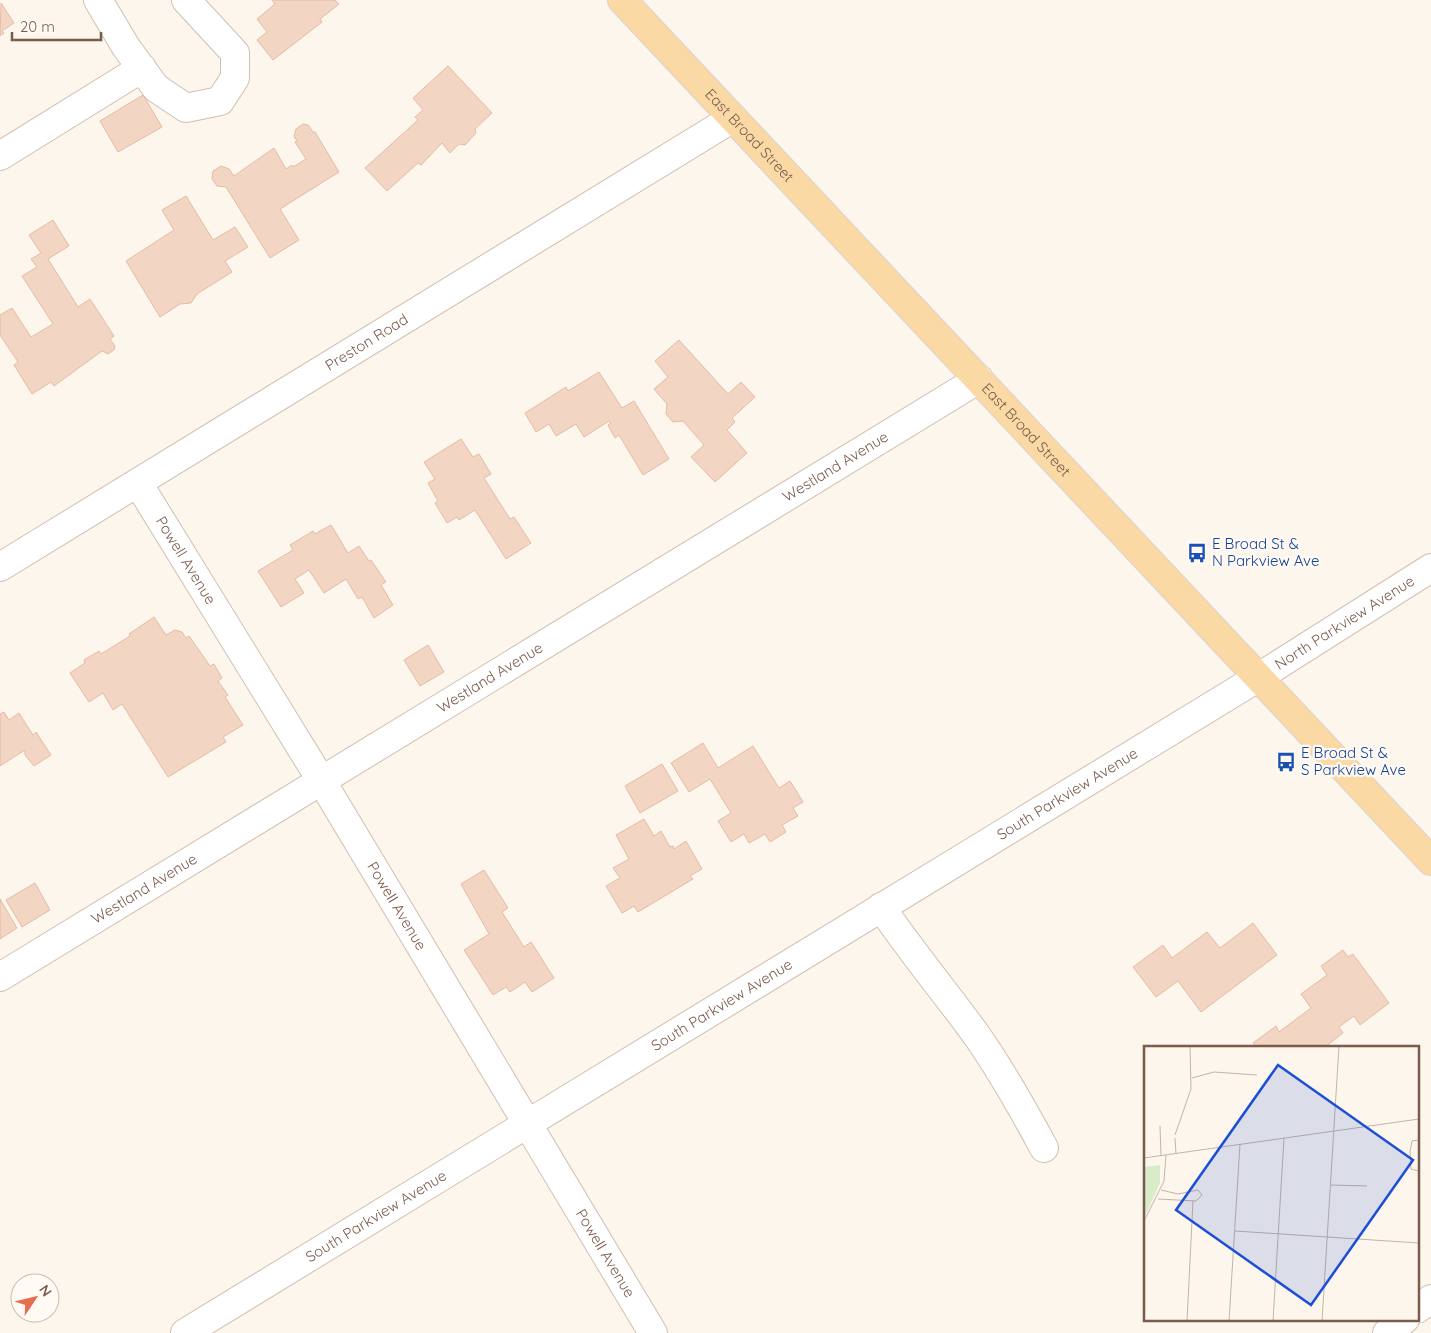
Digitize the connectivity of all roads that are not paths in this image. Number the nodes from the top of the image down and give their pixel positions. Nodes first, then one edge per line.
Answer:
1 (98, 0) edge
2 (186, 0) edge
3 (622, 0) edge
4 (142, 68) junction
5 (733, 118) junction
6 (0, 156) edge
7 (979, 379) junction
8 (138, 483) junction
9 (0, 567) edge
10 (1431, 568) edge
11 (1259, 677) junction
12 (321, 780) junction
13 (1431, 861) edge
14 (881, 907) junction
15 (0, 978) edge
16 (527, 1124) junction
17 (1044, 1148) dead end
18 (1431, 1299) edge
19 (1418, 1309) edge
20 (1404, 1320) edge
21 (185, 1333) edge
22 (653, 1333) edge
23 (1387, 1333) edge

1 - 4 street
2 - 4 street
3 - 5 main road, East Broad Street
4 - 6 street
5 - 7 main road, East Broad Street
5 - 8 street, Preston Road
7 - 11 main road, East Broad Street
7 - 12 street, Westland Avenue
8 - 9 street, Preston Road
8 - 12 street, Powell Avenue
10 - 11 street, North Parkview Avenue
11 - 13 main road, East Broad Street
11 - 14 street, South Parkview Avenue
12 - 15 street, Westland Avenue
12 - 16 street, Powell Avenue
14 - 16 street, South Parkview Avenue
14 - 17 street
16 - 21 street, South Parkview Avenue
16 - 22 street, Powell Avenue
18 - 19 street
20 - 23 street

